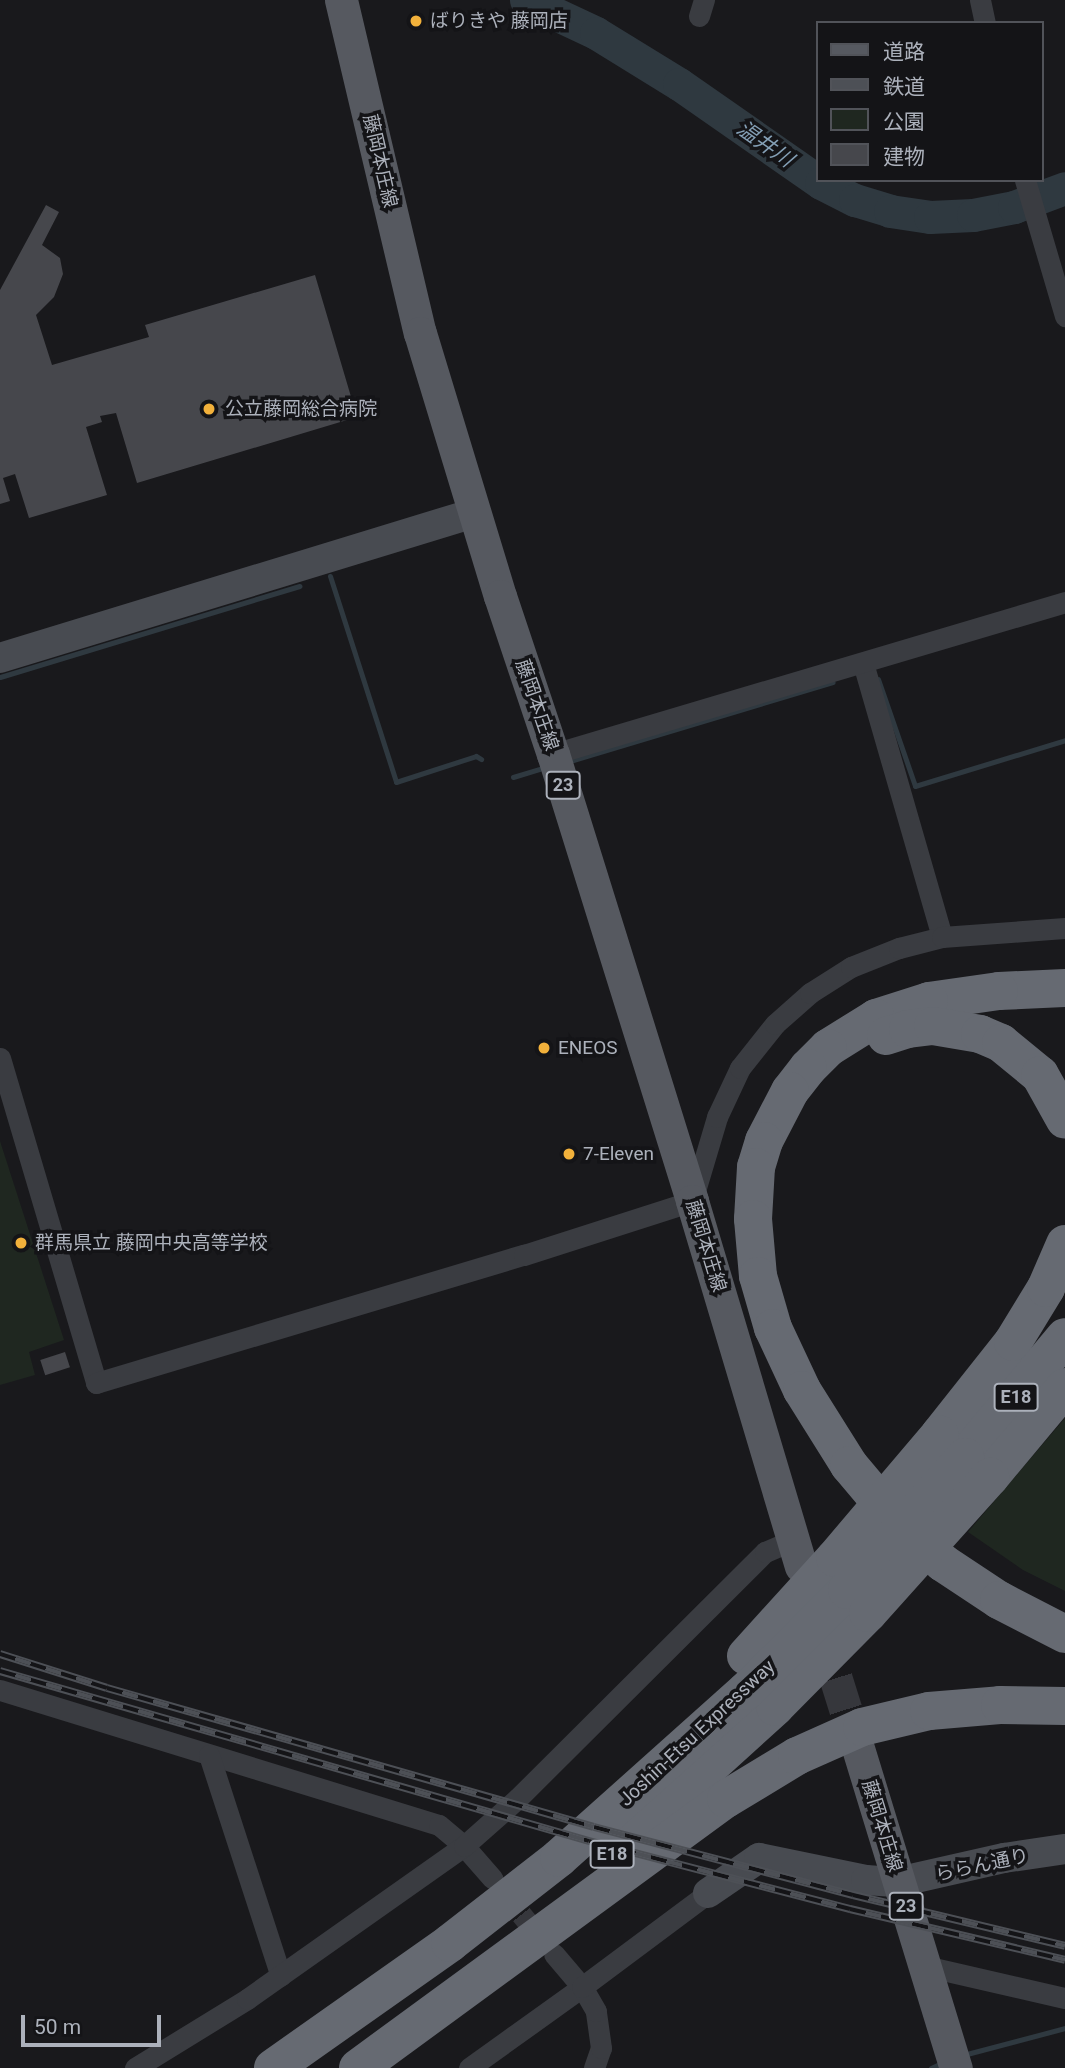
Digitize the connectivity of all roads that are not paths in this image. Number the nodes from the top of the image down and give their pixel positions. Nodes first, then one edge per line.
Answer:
1 (341, 0) edge
2 (980, 0) edge
3 (985, 21) edge
4 (1026, 185) edge
5 (1065, 316) edge
6 (474, 513) junction
7 (1065, 601) edge
8 (0, 658) edge
9 (863, 663) junction
10 (554, 754) junction
11 (1065, 928) edge
12 (942, 937) junction
13 (1065, 988) edge
14 (0, 1058) edge
15 (1065, 1121) edge
16 (692, 1201) junction
17 (1065, 1244) edge
18 (1065, 1337) edge
19 (1065, 1387) edge
20 (965, 1456) junction
21 (829, 1573) junction
22 (1065, 1608) edge
23 (1065, 1634) edge
24 (0, 1690) edge
25 (1065, 1706) edge
26 (857, 1745) tunnel mouth
27 (209, 1755) junction
28 (464, 1846) junction
29 (1065, 1849) edge
30 (492, 1878) tunnel mouth
31 (898, 1882) junction
32 (708, 1892) joint
33 (554, 1954) tunnel mouth
34 (925, 1966) junction
35 (281, 1976) junction
36 (582, 1987) junction
37 (1065, 1998) edge
38 (135, 2068) edge
39 (273, 2068) edge
40 (333, 2068) edge
41 (358, 2068) edge
42 (469, 2068) edge
43 (594, 2068) edge
44 (956, 2068) edge

1 - 6 main road, 藤岡本庄線 / 23
2 - 3 street
4 - 5 street
6 - 8 street
6 - 10 main road, 藤岡本庄線 / 23
7 - 9 street
9 - 10 street
9 - 12 street
10 - 16 main road, 藤岡本庄線 / 23
11 - 12 street
12 - 16 street
13 - 23 highway
14 - 16 street
15 - 22 highway
16 - 21 main road, 藤岡本庄線 / 23
17 - 20 highway
18 - 20 highway, Joshin-Etsu Expressway / E18
19 - 20 highway, Joshin-Etsu Expressway / E18
20 - 21 highway, Joshin-Etsu Expressway / E18, bridge
20 - 21 highway, bridge
21 - 28 street
21 - 39 highway
21 - 40 highway, Joshin-Etsu Expressway / E18
24 - 27 street
25 - 41 highway
26 - 31 main road, 藤岡本庄線 / 23
27 - 28 street
27 - 35 street
28 - 30 street
28 - 35 street
29 - 31 street, ららん通り
31 - 32 street, ららん通り
31 - 34 main road, 藤岡本庄線 / 23
32 - 36 street
33 - 36 street
34 - 37 street
34 - 44 main road, 藤岡本庄線 / 23
35 - 38 street
36 - 42 street
36 - 43 street

